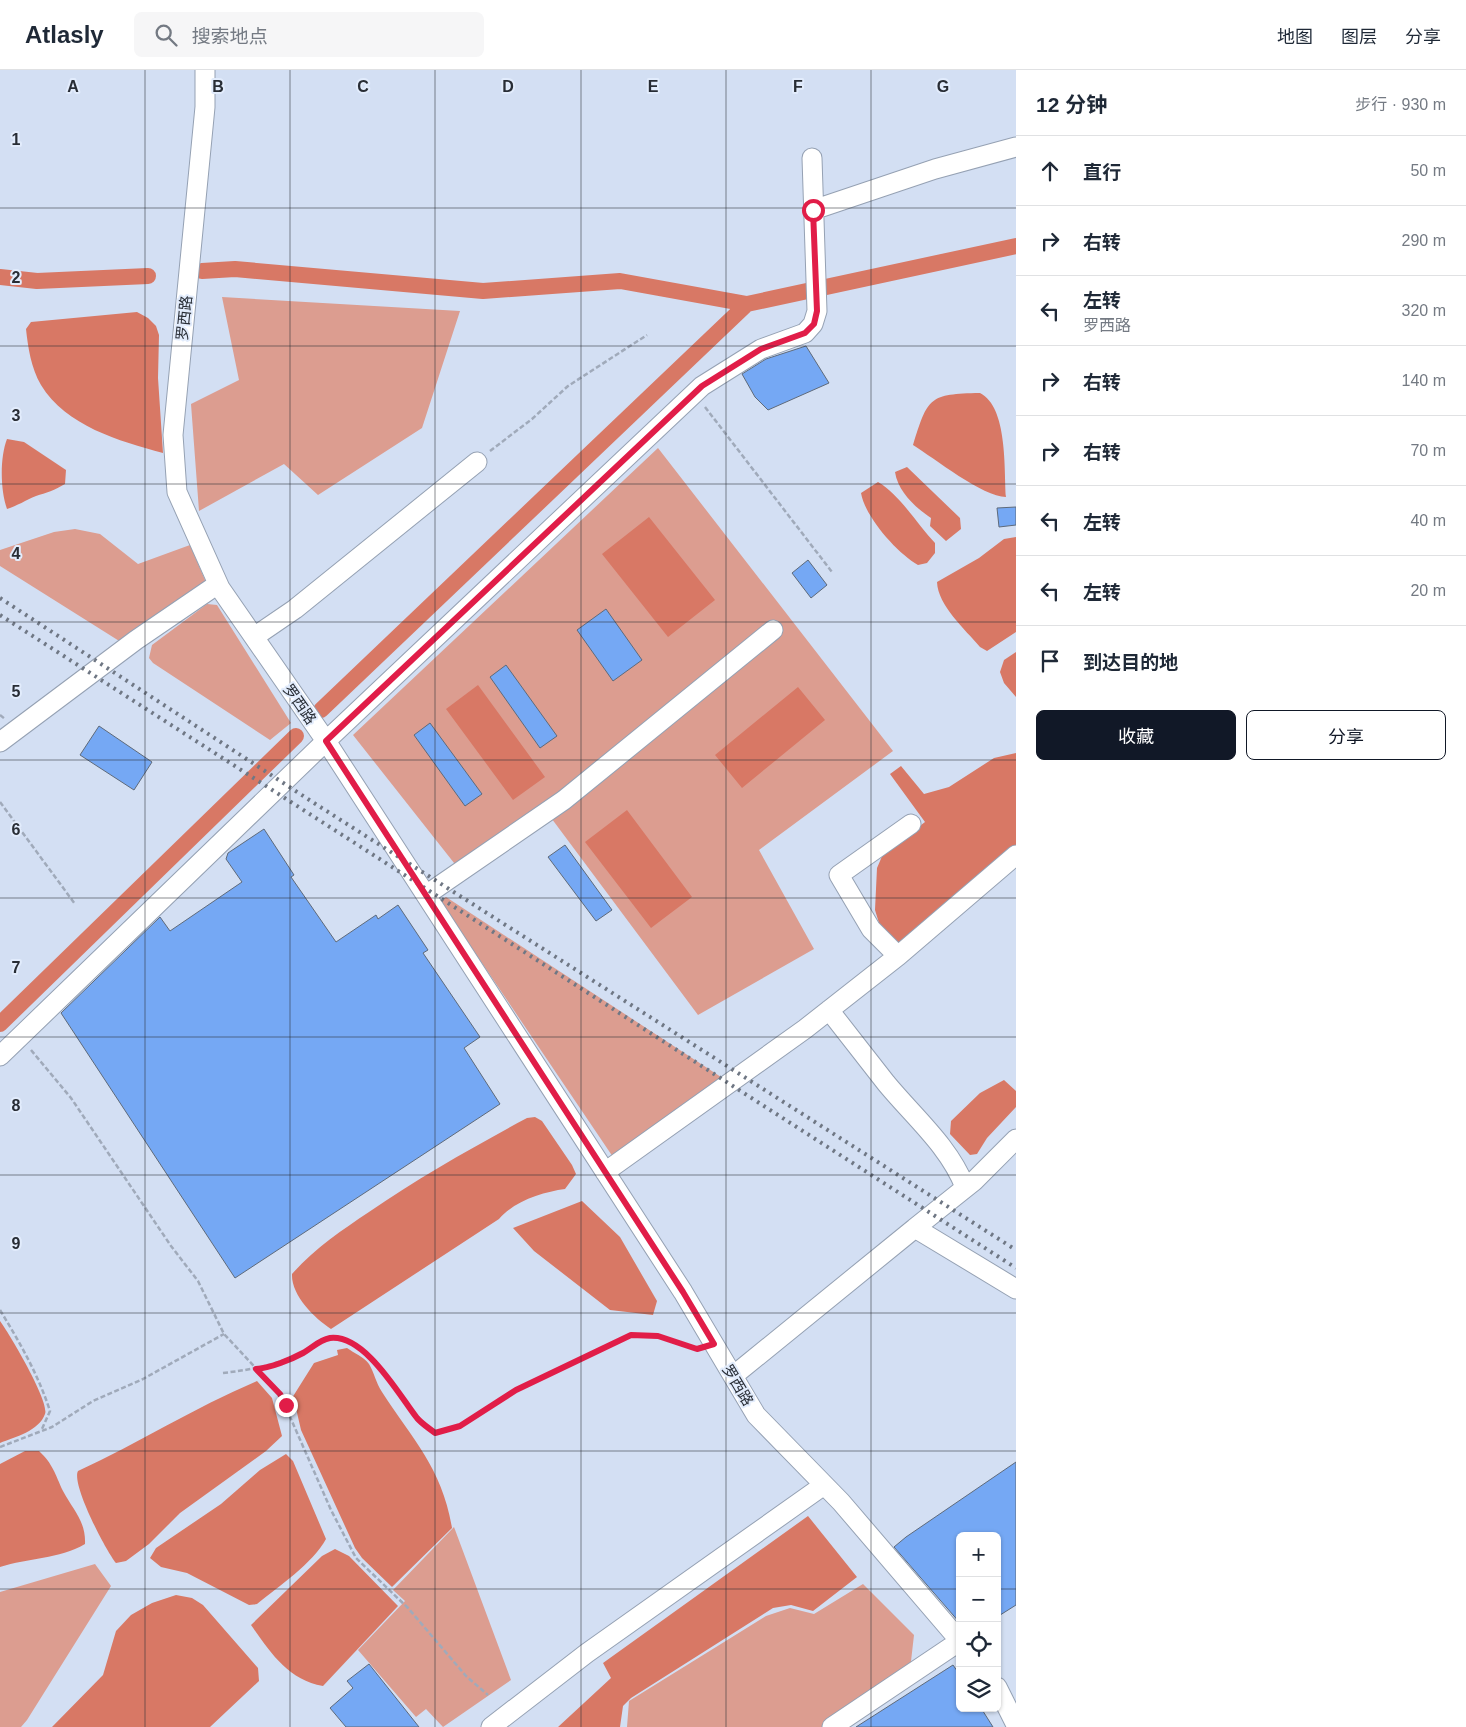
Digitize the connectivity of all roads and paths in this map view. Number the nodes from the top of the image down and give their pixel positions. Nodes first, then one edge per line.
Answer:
1 (205, 70) edge
2 (1016, 147) edge
3 (812, 158) dead end
4 (813, 210) junction
5 (647, 335) dead end
6 (694, 394) junction
7 (477, 462) joint
8 (832, 572) dead end
9 (218, 584) junction
10 (773, 630) dead end
11 (254, 637) junction
12 (326, 741) junction
13 (0, 742) edge
14 (0, 802) edge
15 (911, 824) dead end
16 (1016, 855) edge
17 (426, 895) junction
18 (75, 904) dead end
19 (898, 956) junction
20 (829, 1010) junction
21 (20, 1036) junction
22 (0, 1056) edge
23 (1016, 1139) edge
24 (605, 1172) junction
25 (965, 1187) junction
26 (915, 1228) junction
27 (1016, 1289) edge
28 (0, 1310) edge
29 (224, 1334) junction
30 (714, 1344) junction
31 (256, 1369) junction
32 (223, 1373) dead end
33 (733, 1376) junction
34 (42, 1430) junction
35 (0, 1447) edge
36 (824, 1485) junction
37 (956, 1636) edge
38 (956, 1644) edge
39 (488, 1695) dead end
40 (1001, 1695) edge
41 (1016, 1725) edge
42 (491, 1727) edge
43 (832, 1727) edge

1 - 9 street, 罗西路
2 - 4 street
3 - 4 street
4 - 6 street
5 - 7 path
6 - 8 path
6 - 12 street
7 - 11 street
9 - 11 street, 罗西路
9 - 13 street
10 - 17 street
11 - 12 street, 罗西路
12 - 17 street, 罗西路
12 - 21 street
14 - 18 path
15 - 19 street
16 - 19 street
17 - 24 street, 罗西路
19 - 20 street
20 - 24 street
20 - 25 street
21 - 22 street
21 - 29 path
23 - 25 street
24 - 30 street, 罗西路
25 - 26 street
26 - 27 street
26 - 33 street
28 - 34 path
29 - 31 path
29 - 34 path
30 - 31 path
30 - 33 street, 罗西路
31 - 32 path
31 - 39 path
33 - 36 street, 罗西路
34 - 35 path
36 - 37 street, 罗西路
36 - 42 street
38 - 43 street
40 - 41 street

